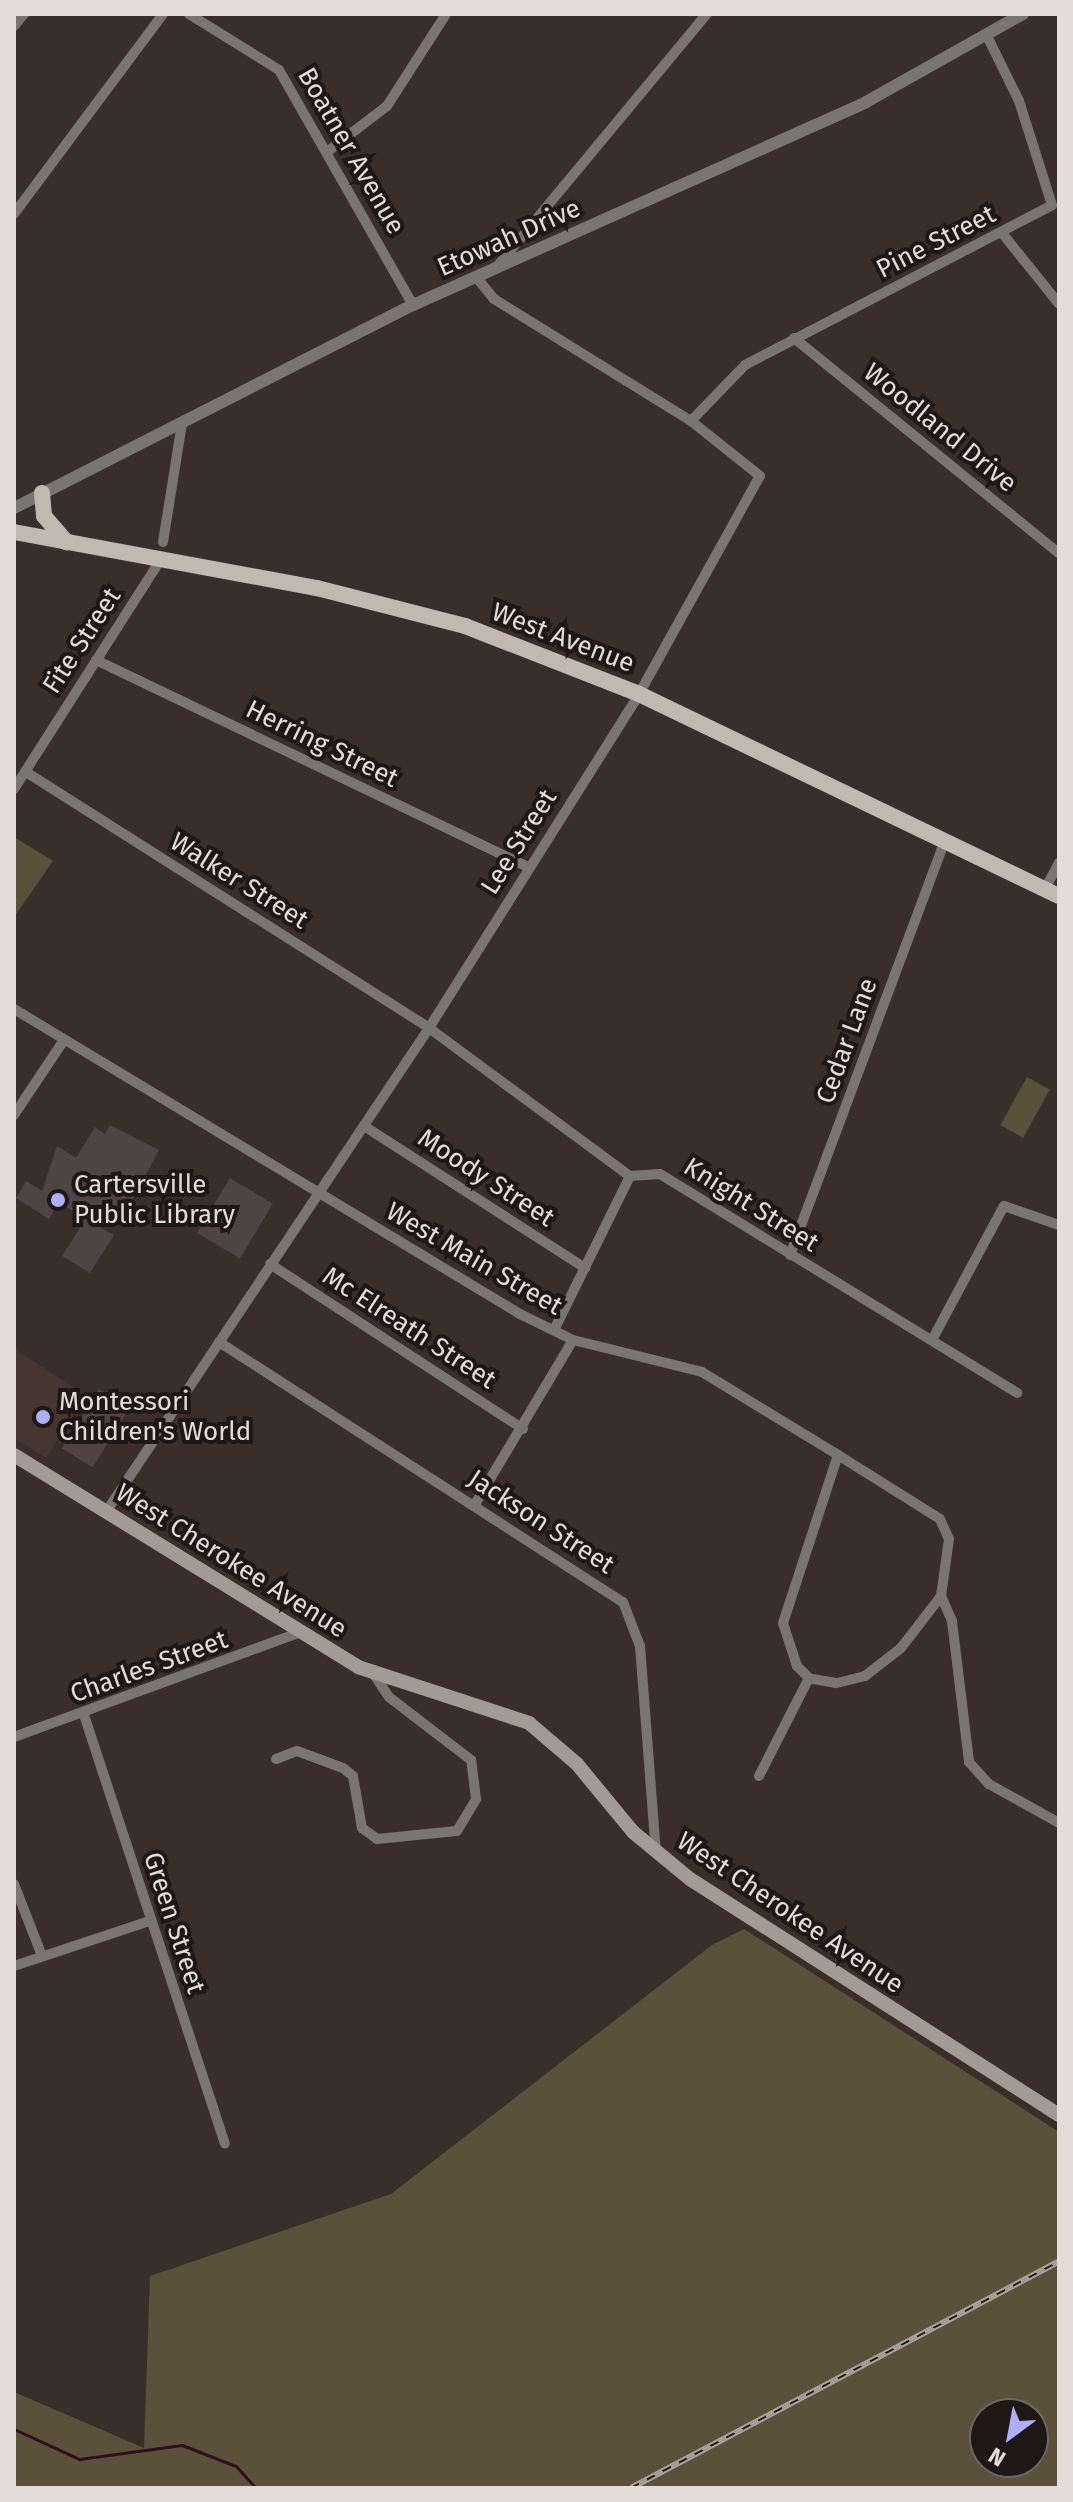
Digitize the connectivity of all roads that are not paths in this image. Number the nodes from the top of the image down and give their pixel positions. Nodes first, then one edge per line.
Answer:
1 (24, 14) edge
2 (163, 14) edge
3 (189, 14) edge
4 (446, 14) edge
5 (707, 14) edge
6 (1023, 14) edge
7 (14, 26) edge
8 (987, 36) junction
9 (327, 152) junction
10 (14, 214) edge
11 (1002, 233) junction
12 (495, 269) junction
13 (476, 277) junction
14 (1059, 304) edge
15 (413, 305) junction
16 (794, 338) junction
17 (691, 421) junction
18 (182, 423) junction
19 (42, 493) junction
20 (14, 508) edge
21 (14, 532) edge
22 (67, 542) junction
23 (163, 550) junction
24 (1059, 553) edge
25 (96, 660) junction
26 (639, 694) junction
27 (26, 772) junction
28 (14, 789) edge
29 (945, 841) junction
30 (1059, 863) edge
31 (529, 867) junction
32 (1052, 892) edge
33 (14, 1009) edge
34 (429, 1028) junction
35 (64, 1040) junction
36 (14, 1115) edge
37 (364, 1126) junction
38 (630, 1176) junction
39 (318, 1195) junction
40 (1059, 1225) edge
41 (790, 1255) junction
42 (270, 1264) junction
43 (585, 1268) junction
44 (554, 1330) junction
45 (573, 1340) junction
46 (932, 1340) junction
47 (219, 1342) junction
48 (1017, 1393) dead end
49 (523, 1429) junction
50 (14, 1455) edge
51 (838, 1455) junction
52 (474, 1506) junction
53 (106, 1512) junction
54 (941, 1596) junction
55 (298, 1633) junction
56 (375, 1676) junction
57 (809, 1678) junction
58 (84, 1715) junction
59 (14, 1737) edge
60 (276, 1759) dead end
61 (759, 1776) dead end
62 (1059, 1823) edge
63 (656, 1853) junction
64 (14, 1884) edge
65 (149, 1921) junction
66 (42, 1956) junction
67 (14, 1966) edge
68 (1059, 2115) edge
69 (225, 2143) dead end

1 - 7 street
2 - 10 street
3 - 9 street, Boatner Avenue
4 - 9 street
5 - 12 street
6 - 8 street, Etowah Drive
8 - 11 street, Pine Street
8 - 12 street, Etowah Drive
9 - 15 street, Boatner Avenue
11 - 14 street
11 - 16 street, Pine Street
12 - 13 street, Etowah Drive
13 - 15 street, Etowah Drive
13 - 17 street, Lee Street
15 - 18 street, Etowah Drive
16 - 17 street, Pine Street
16 - 24 street, Woodland Drive
17 - 26 street, Lee Street
18 - 19 street, Etowah Drive
18 - 23 street, Fite Street
19 - 20 street, Etowah Drive
19 - 22 main road
21 - 22 main road, West Avenue
22 - 23 main road, West Avenue
23 - 25 street, Fite Street
23 - 26 main road, West Avenue
25 - 27 street, Fite Street
25 - 31 street, Herring Street
26 - 29 main road, West Avenue
26 - 31 street, Lee Street
27 - 28 street, Fite Street
27 - 34 street, Walker Street
29 - 32 main road, West Avenue
29 - 41 street, Cedar Lane
30 - 32 street
31 - 34 street, Lee Street
33 - 35 street, West Main Street
34 - 37 street, Lee Street
34 - 38 street
35 - 36 street
35 - 39 street, West Main Street
37 - 39 street, Lee Street
37 - 43 street, Moody Street
38 - 41 street, Knight Street
38 - 43 street
39 - 42 street, Lee Street
39 - 44 street, West Main Street
40 - 46 street
41 - 46 street, Knight Street
42 - 47 street, Lee Street
42 - 49 street, Mc Elreath Street
43 - 44 street
44 - 45 street, West Main Street
45 - 49 street
45 - 51 street, West Main Street
46 - 48 street, Knight Street
47 - 52 street, Jackson Street
47 - 53 street, Lee Street
49 - 52 street
50 - 53 main road, West Cherokee Avenue
51 - 54 street, West Main Street
51 - 57 street
52 - 63 street, Jackson Street
53 - 55 main road, West Cherokee Avenue
54 - 57 street
54 - 62 street
55 - 56 main road, West Cherokee Avenue
55 - 58 street, Charles Street
56 - 60 street
56 - 63 main road, West Cherokee Avenue
57 - 61 street
58 - 59 street, Charles Street
58 - 65 street, Green Street
63 - 68 main road, West Cherokee Avenue
64 - 66 street
65 - 66 street
65 - 69 street, Green Street
66 - 67 street

